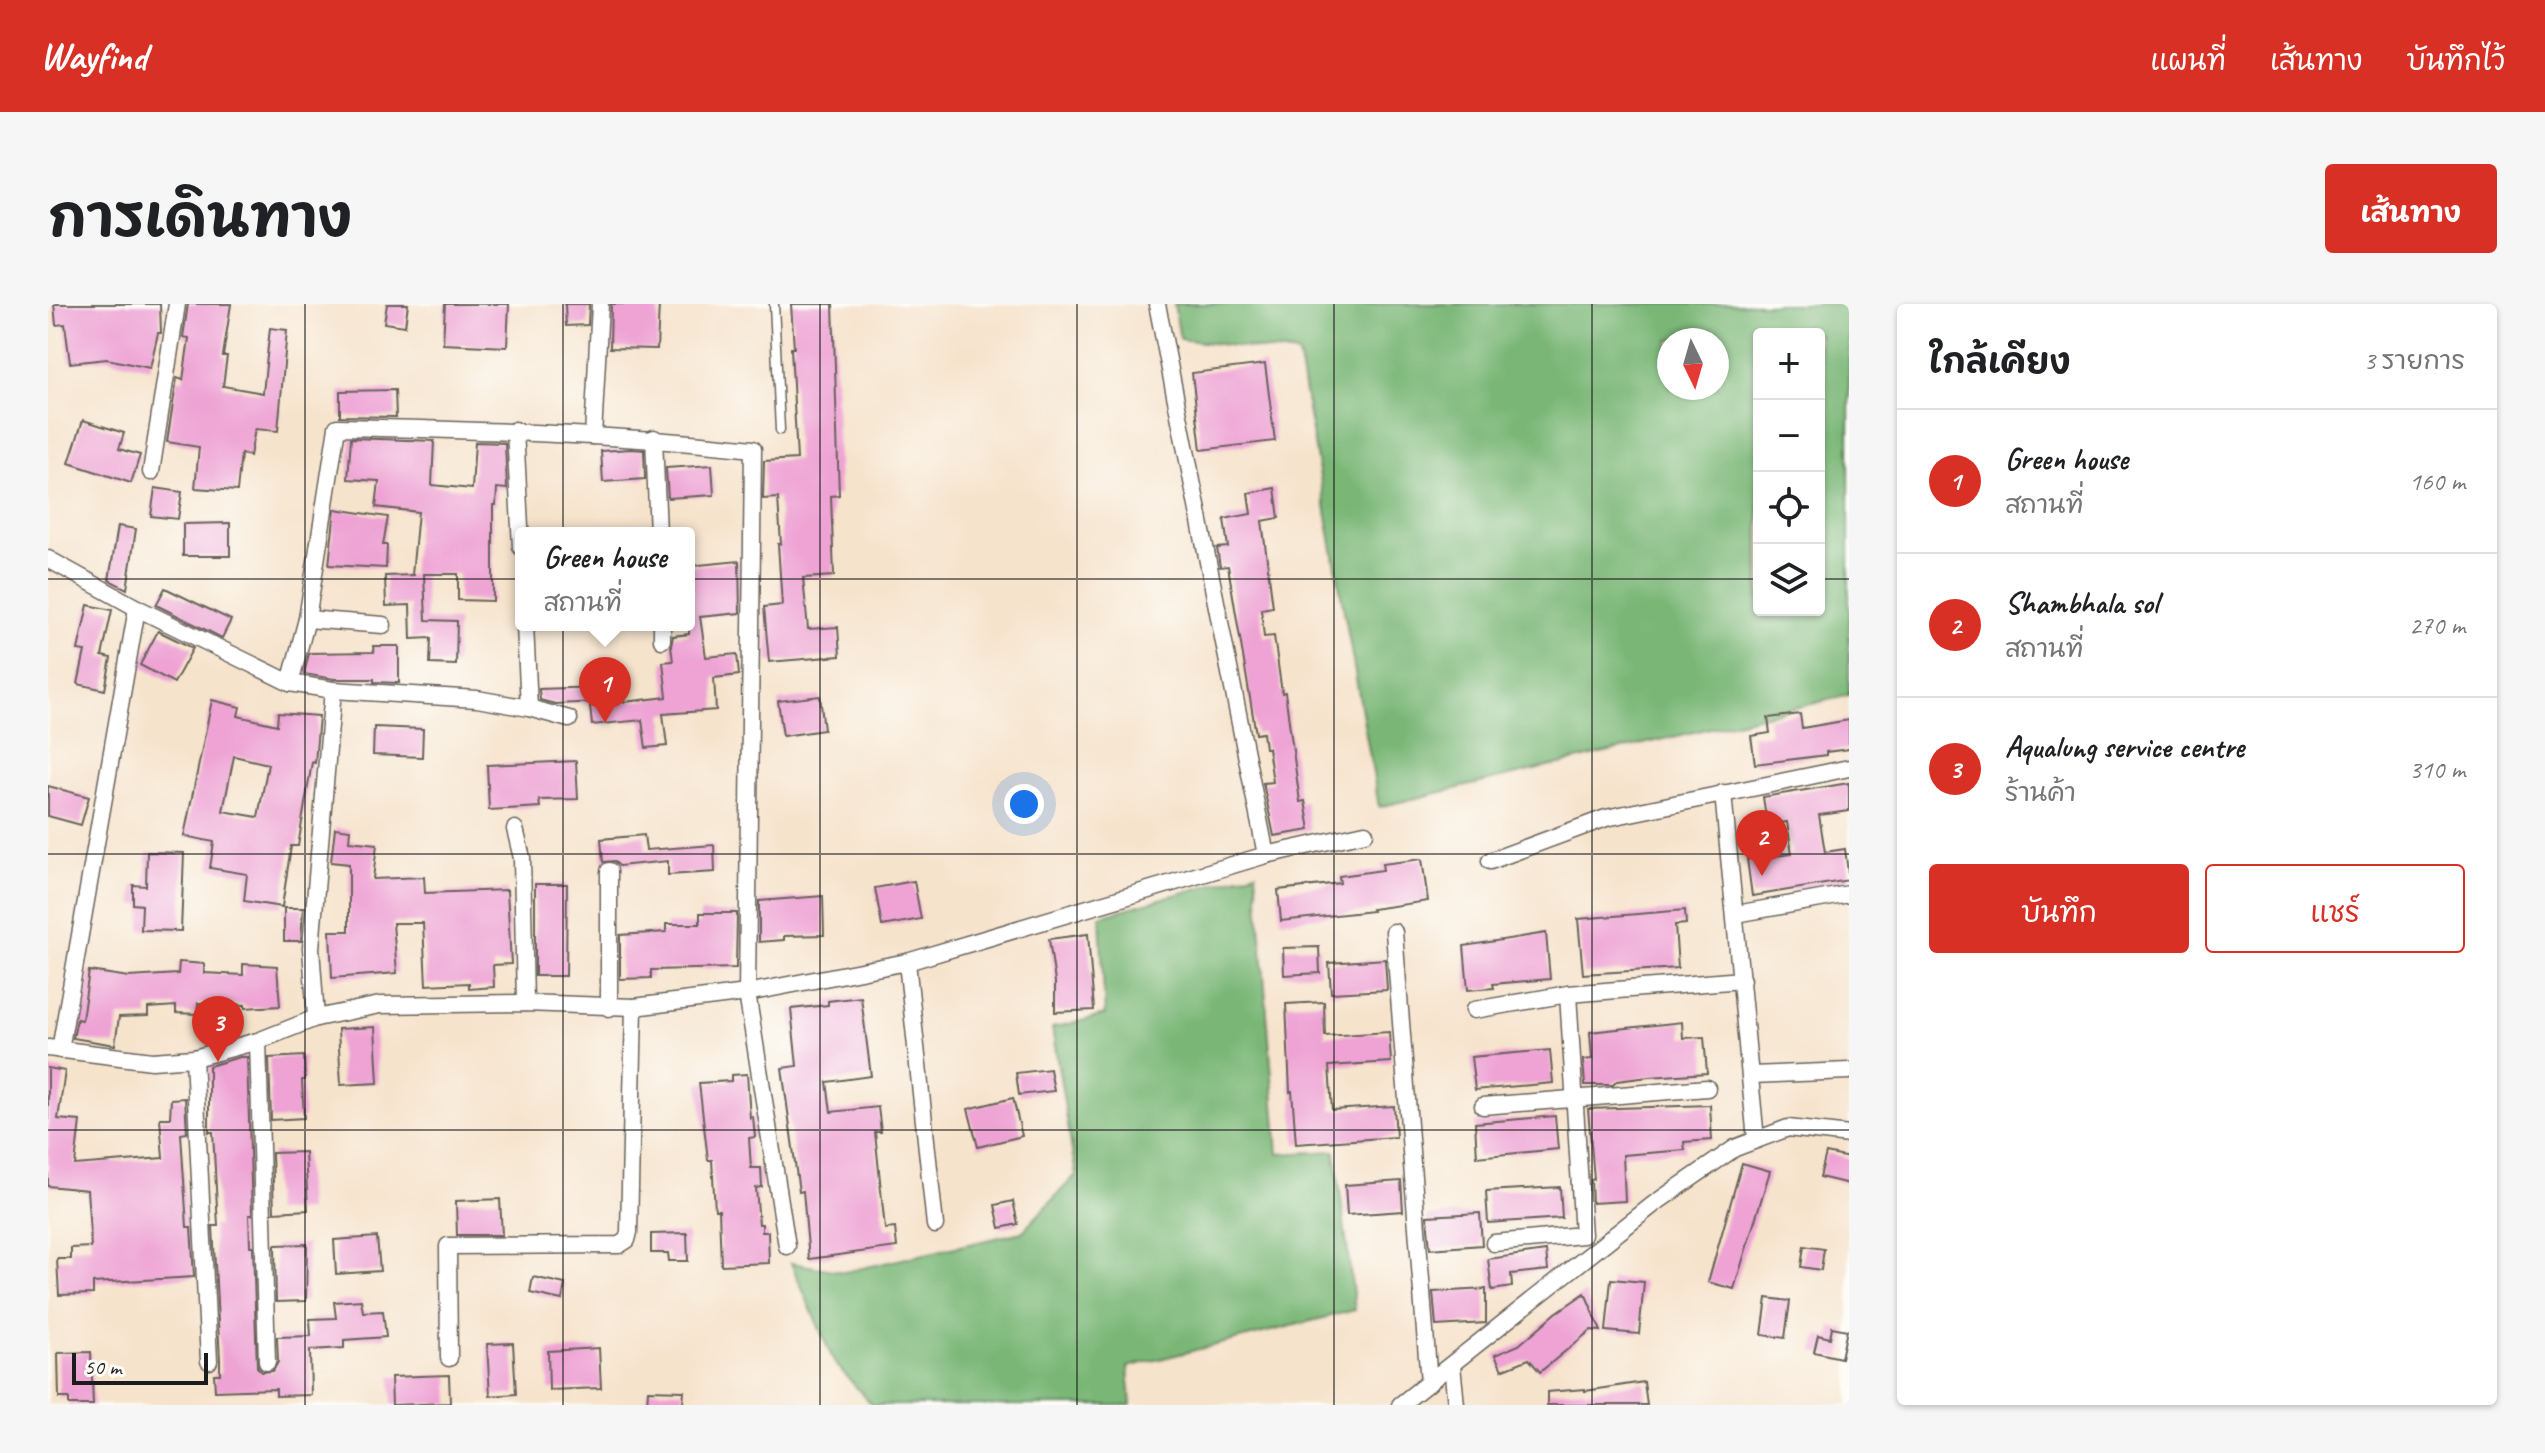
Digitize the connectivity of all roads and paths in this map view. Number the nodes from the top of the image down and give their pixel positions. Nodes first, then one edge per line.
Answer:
1 (177, 304) edge
2 (600, 304) edge
3 (774, 304) edge
4 (1157, 304) edge
5 (515, 430) junction
6 (780, 430) dead end
7 (593, 436) junction
8 (654, 438) junction
9 (151, 472) dead end
10 (520, 527) edge
11 (658, 527) edge
12 (48, 559) edge
13 (137, 608) junction
14 (307, 619) junction
15 (383, 625) dead end
16 (525, 631) edge
17 (290, 683) junction
18 (333, 690) junction
19 (529, 708) junction
20 (569, 719) dead end
21 (1849, 768) edge
22 (1723, 793) junction
23 (515, 829) dead end
24 (1365, 833) dead end
25 (1266, 855) junction
26 (1490, 861) dead end
27 (609, 871) dead end
28 (1849, 894) edge
29 (1736, 914) junction
30 (1394, 932) dead end
31 (907, 962) junction
32 (1742, 980) junction
33 (747, 993) junction
34 (1568, 994) junction
35 (525, 1003) junction
36 (634, 1007) junction
37 (609, 1008) junction
38 (1474, 1010) dead end
39 (316, 1018) junction
40 (258, 1041) junction
41 (54, 1049) edge
42 (194, 1058) junction
43 (1849, 1071) edge
44 (1751, 1075) junction
45 (1707, 1088) dead end
46 (1575, 1099) junction
47 (1483, 1106) dead end
48 (1849, 1135) edge
49 (1756, 1140) junction
50 (935, 1225) dead end
51 (1494, 1243) dead end
52 (787, 1246) dead end
53 (449, 1358) dead end
54 (209, 1361) dead end
55 (267, 1362) dead end
56 (1452, 1365) junction
57 (1429, 1383) junction
58 (1400, 1405) edge
59 (1456, 1405) edge

1 - 9 street
2 - 7 street
3 - 6 lane
4 - 25 street
5 - 7 street
5 - 10 street
5 - 14 street
7 - 8 street
8 - 11 street
8 - 33 street
12 - 13 street
13 - 17 street
13 - 41 street
14 - 15 street
14 - 17 street
16 - 19 street
17 - 18 street
18 - 19 street
18 - 39 street
19 - 20 street
21 - 22 street
22 - 26 street
22 - 29 street
23 - 35 street
24 - 25 street
25 - 31 street
27 - 37 street
28 - 29 street
29 - 32 street
30 - 57 street
31 - 33 street
31 - 50 street
32 - 34 street
32 - 44 street
33 - 36 street
33 - 52 street
34 - 38 street
34 - 46 street
35 - 37 street
35 - 39 street
36 - 37 street
36 - 53 street
39 - 40 street
40 - 42 street
40 - 55 street
41 - 42 street
42 - 54 street
43 - 44 street
44 - 49 street
45 - 46 street
46 - 47 street
46 - 51 street
48 - 49 street
49 - 56 street
56 - 57 street
56 - 59 street
57 - 58 street

